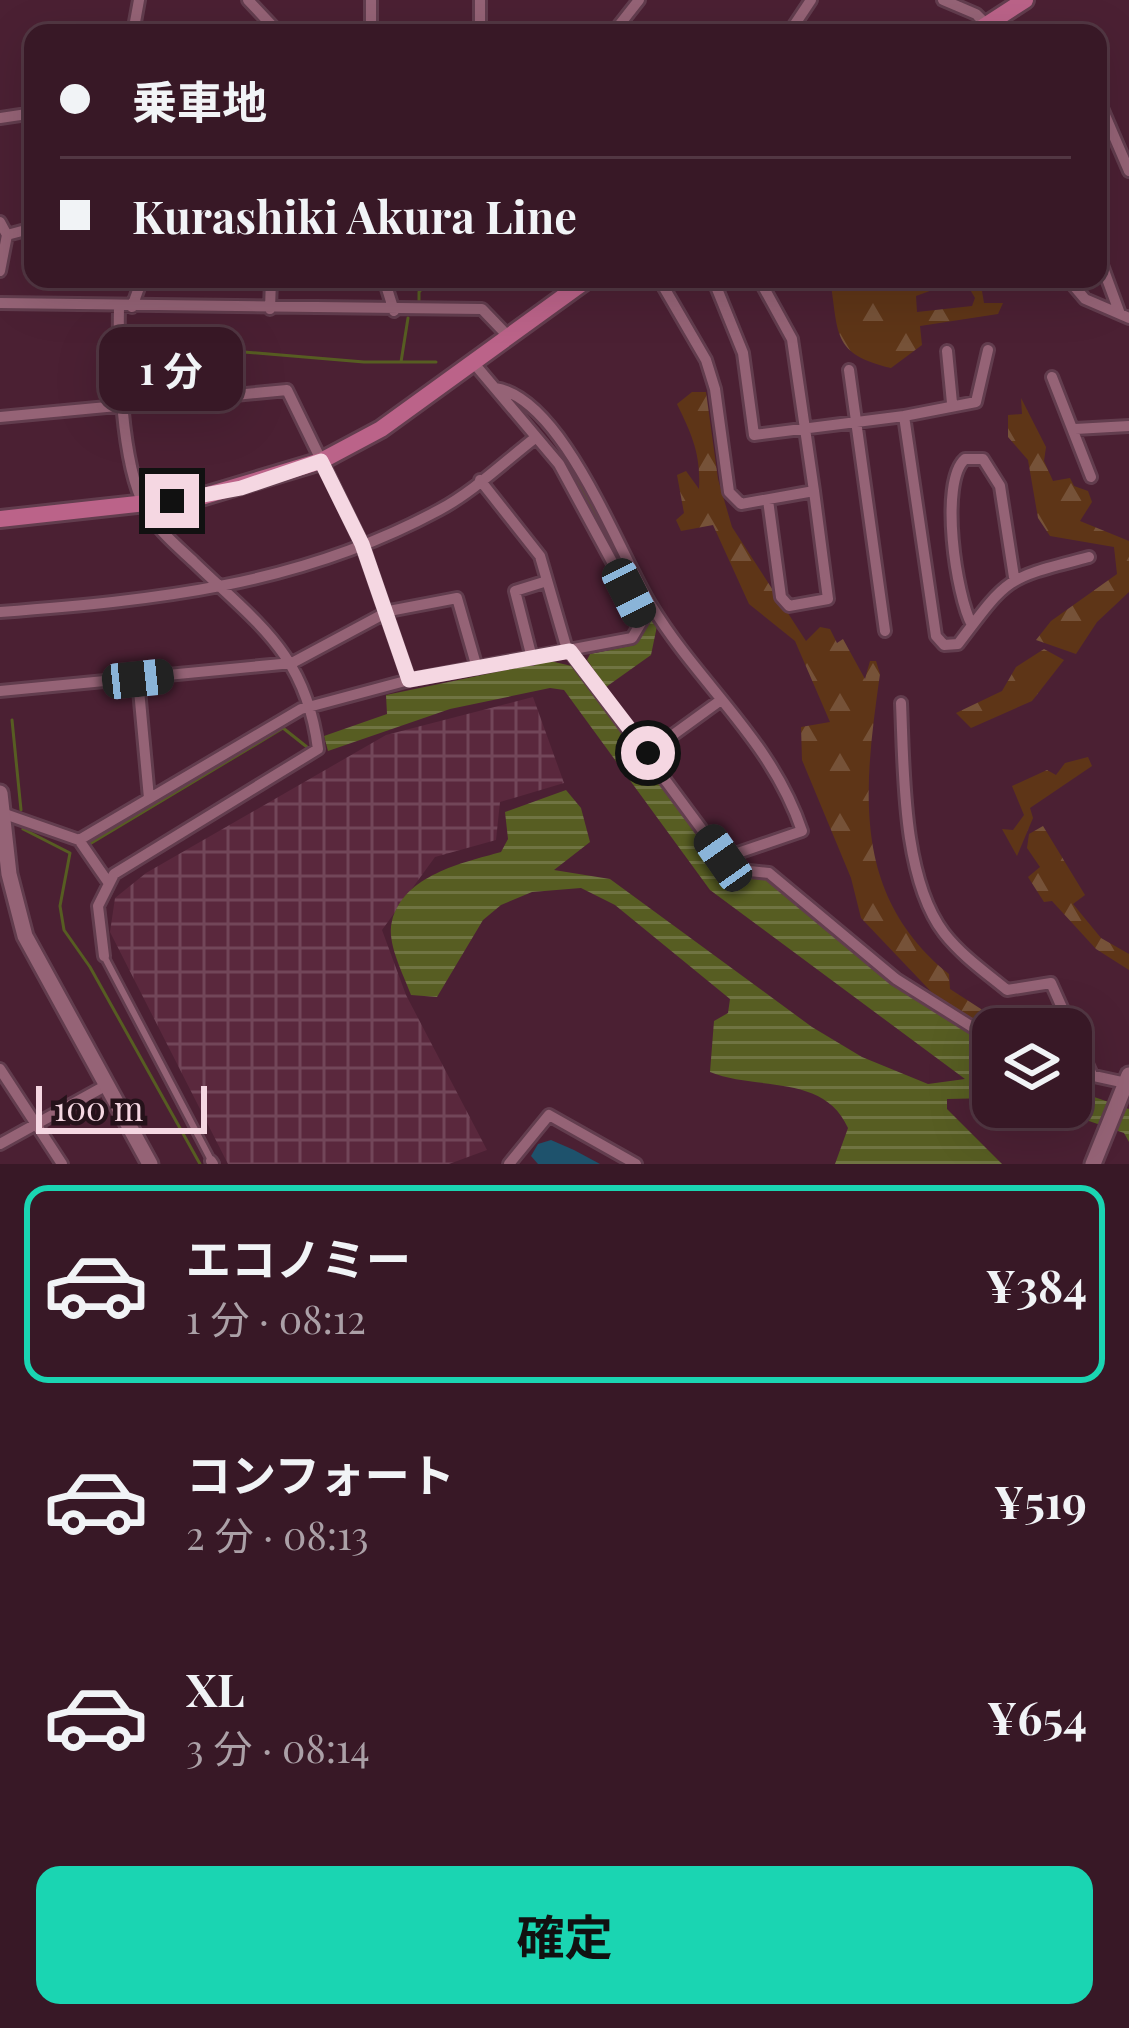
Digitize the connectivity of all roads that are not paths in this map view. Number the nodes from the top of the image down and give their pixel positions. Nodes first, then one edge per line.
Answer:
1 (248, 0) edge
2 (639, 0) edge
3 (944, 0) edge
4 (1025, 0) edge
5 (271, 24) edge
6 (620, 24) edge
7 (979, 24) edge
8 (989, 24) edge
9 (1107, 121) edge
10 (1129, 171) edge
11 (0, 222) edge
12 (24, 230) edge
13 (7, 235) junction
14 (0, 271) edge
15 (1107, 276) edge
16 (137, 288) edge
17 (271, 288) edge
18 (387, 288) edge
19 (571, 288) edge
20 (663, 288) edge
21 (717, 288) edge
22 (764, 288) edge
23 (1076, 288) edge
24 (0, 303) edge
25 (125, 307) junction
26 (270, 310) junction
27 (394, 311) junction
28 (1124, 316) edge
29 (506, 334) junction
30 (988, 350) dead end
31 (947, 351) dead end
32 (472, 361) junction
33 (849, 370) dead end
34 (1052, 377) dead end
35 (495, 388) junction
36 (952, 403) junction
37 (122, 405) junction
38 (0, 416) edge
39 (904, 416) junction
40 (856, 423) junction
41 (1129, 426) edge
42 (806, 430) junction
43 (1076, 430) junction
44 (536, 438) junction
45 (321, 461) junction
46 (1091, 477) dead end
47 (480, 481) junction
48 (814, 491) junction
49 (768, 500) junction
50 (143, 505) junction
51 (0, 519) edge
52 (362, 544) junction
53 (1089, 557) dead end
54 (1014, 577) junction
55 (548, 581) junction
56 (223, 590) junction
57 (389, 611) junction
58 (0, 612) edge
59 (647, 613) junction
60 (972, 625) junction
61 (885, 631) dead end
62 (570, 651) junction
63 (532, 658) junction
64 (292, 663) junction
65 (477, 668) junction
66 (138, 679) junction
67 (409, 680) junction
68 (0, 692) edge
69 (721, 700) junction
70 (901, 703) dead end
71 (308, 706) junction
72 (648, 753) junction
73 (0, 793) edge
74 (148, 799) junction
75 (2, 813) edge
76 (82, 845) junction
77 (723, 858) junction
78 (5, 875) edge
79 (108, 882) junction
80 (104, 956) joint
81 (1062, 1008) edge
82 (972, 1027) edge
83 (0, 1069) edge
84 (1092, 1075) edge
85 (1127, 1079) edge
86 (105, 1086) junction
87 (36, 1125) junction
88 (0, 1144) edge
89 (212, 1162) edge
90 (62, 1164) edge
91 (150, 1164) edge
92 (509, 1164) edge
93 (636, 1164) edge
94 (1094, 1164) edge

1 - 5 street
2 - 6 street
3 - 7 street
4 - 8 main road
9 - 10 street
11 - 13 street
12 - 13 street
13 - 14 street
15 - 28 street
16 - 25 street
17 - 26 street
18 - 27 street
19 - 29 main road
20 - 49 street
21 - 42 street
22 - 42 street
23 - 28 street
24 - 25 street
25 - 26 street
25 - 37 street
26 - 27 street
27 - 29 street
29 - 32 main road
30 - 36 street
31 - 36 street
32 - 35 street
32 - 45 main road
33 - 40 street
34 - 43 street
35 - 44 street
35 - 59 street
36 - 39 street
37 - 38 street
37 - 45 street
37 - 50 street
39 - 40 street
39 - 60 street
40 - 42 street
40 - 61 street
41 - 43 street
42 - 48 street
43 - 46 street
44 - 47 street
44 - 59 street
45 - 50 main road
45 - 52 street
47 - 52 street
47 - 55 street
48 - 49 street
48 - 49 street
50 - 51 main road
50 - 56 street
52 - 56 street
52 - 57 street
53 - 54 street
54 - 60 street
54 - 60 street
55 - 62 street
55 - 63 street
56 - 58 street
56 - 64 street
57 - 64 street
57 - 65 street
57 - 67 street
59 - 62 street
59 - 69 street
62 - 63 street
62 - 72 street
63 - 65 street
64 - 66 street
64 - 71 street
65 - 67 street
66 - 68 street
66 - 74 street
67 - 71 street
69 - 72 street
69 - 77 street
70 - 81 street
71 - 74 street
71 - 79 street
72 - 77 street
73 - 75 street
74 - 76 street
75 - 76 street
75 - 78 street
76 - 79 street
77 - 82 street
78 - 86 street
79 - 80 street
80 - 89 lane
83 - 87 street
84 - 85 street
85 - 94 street
86 - 87 street
86 - 91 street
87 - 88 street
87 - 90 street
92 - 93 street

